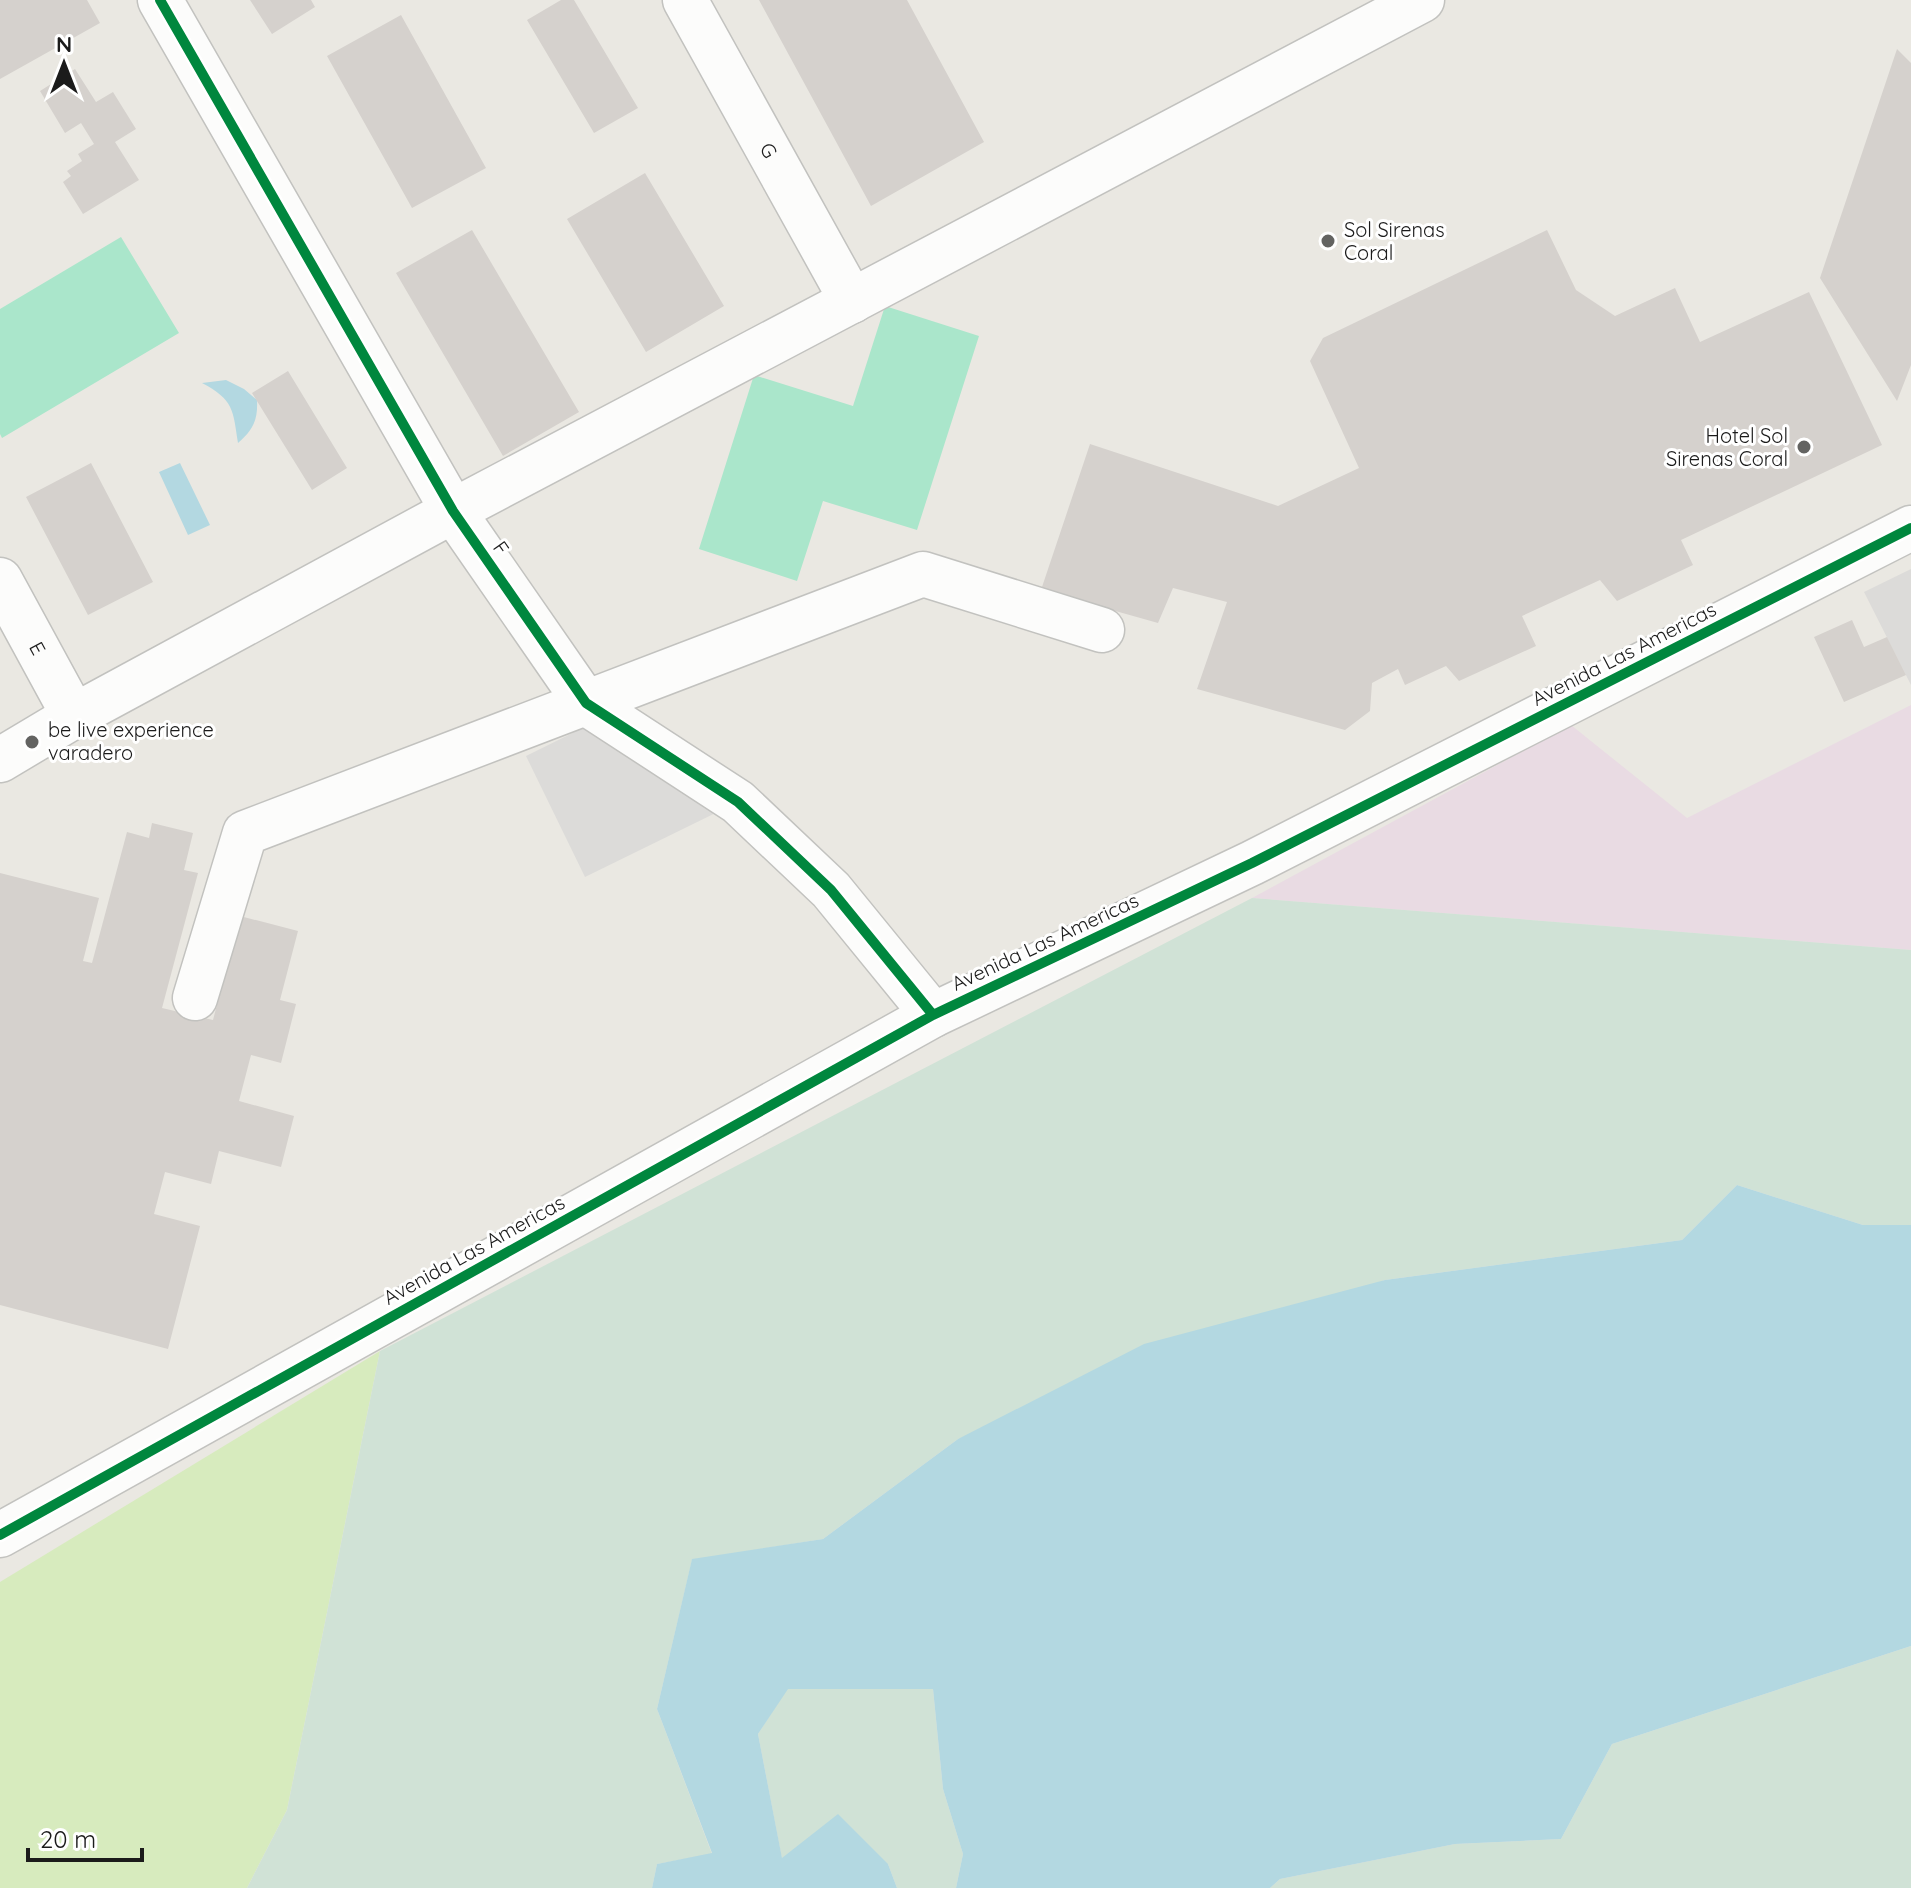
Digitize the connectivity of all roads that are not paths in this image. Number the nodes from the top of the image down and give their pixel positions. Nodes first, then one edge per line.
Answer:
1 (160, 0) edge
2 (685, 0) edge
3 (1422, 0) edge
4 (852, 301) junction
5 (453, 511) junction
6 (1911, 528) edge
7 (0, 580) edge
8 (1102, 630) dead end
9 (586, 703) junction
10 (74, 716) junction
11 (0, 760) edge
12 (195, 998) dead end
13 (933, 1015) junction
14 (1, 1534) edge

1 - 5 street, F
2 - 4 street, G
3 - 4 street
4 - 5 street
5 - 9 street, F
5 - 10 street
6 - 13 street, Avenida Las Americas
7 - 10 street, E
8 - 9 street
9 - 12 street
9 - 13 street, F
10 - 11 street
13 - 14 street, Avenida Las Americas

